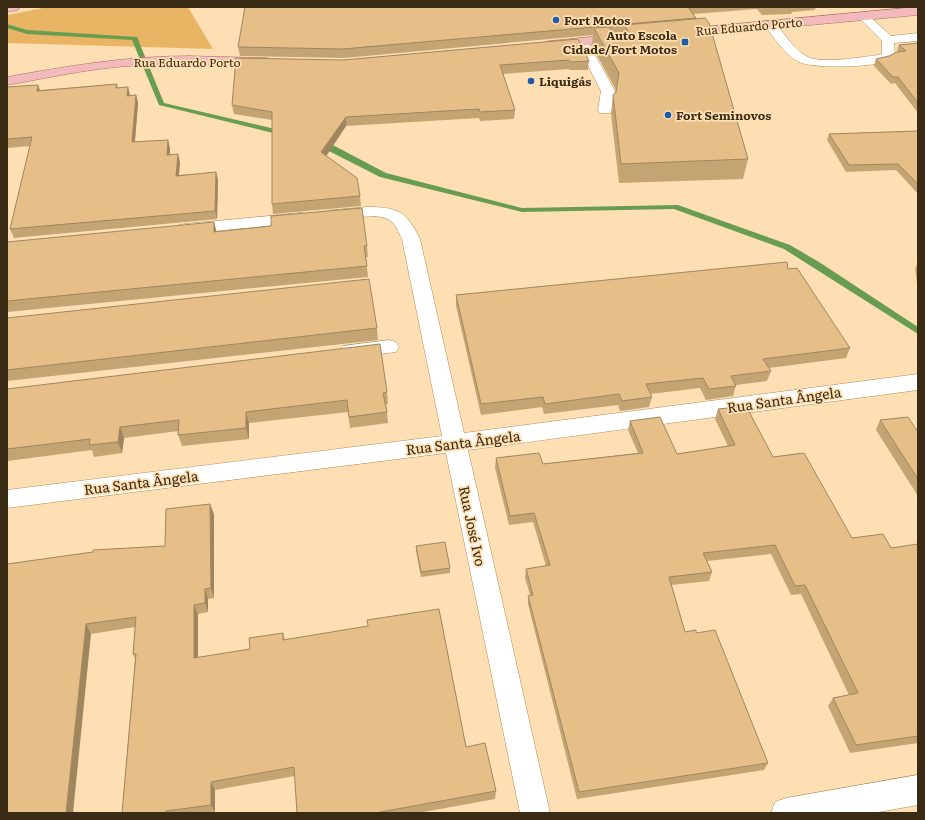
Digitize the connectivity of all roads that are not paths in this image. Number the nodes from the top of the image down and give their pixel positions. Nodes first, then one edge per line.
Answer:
1 (13, 7) edge
2 (7, 8) edge
3 (918, 11) edge
4 (866, 15) junction
5 (918, 18) edge
6 (770, 24) junction
7 (664, 34) edge
8 (633, 37) edge
9 (918, 37) edge
10 (888, 40) junction
11 (582, 42) junction
12 (535, 46) edge
13 (279, 63) edge
14 (95, 66) junction
15 (7, 74) edge
16 (7, 81) edge
17 (606, 110) dead end
18 (169, 230) edge
19 (389, 347) dead end
20 (335, 353) edge
21 (918, 382) edge
22 (455, 443) junction
23 (7, 499) edge
24 (918, 790) edge
25 (535, 813) edge
26 (786, 813) edge

1 - 2 main road
3 - 4 main road, Rua Eduardo Porto
4 - 5 main road
4 - 6 main road, Rua Eduardo Porto
4 - 10 lane
6 - 7 main road, Rua Eduardo Porto
6 - 10 lane
8 - 11 main road
9 - 10 lane
11 - 12 main road
11 - 17 lane
13 - 14 main road, Rua Eduardo Porto
14 - 15 main road
14 - 16 main road, Rua Eduardo Porto
18 - 22 street, Rua José Ivo
19 - 20 street
21 - 22 street, Rua Santa Ângela
22 - 23 street, Rua Santa Ângela
22 - 25 street, Rua José Ivo
24 - 26 street

